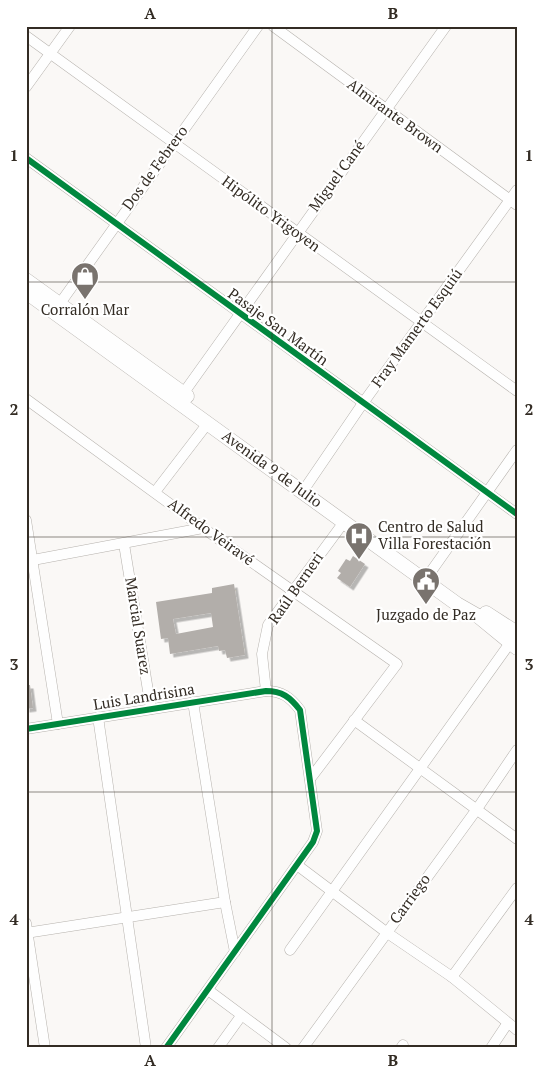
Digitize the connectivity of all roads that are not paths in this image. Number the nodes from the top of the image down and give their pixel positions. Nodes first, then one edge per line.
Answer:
1 (70, 26) edge
2 (258, 26) edge
3 (273, 26) edge
4 (446, 26) edge
5 (26, 36) edge
6 (50, 54) junction
7 (26, 87) edge
8 (385, 108) junction
9 (174, 143) junction
10 (26, 158) edge
11 (517, 190) edge
12 (513, 203) edge
13 (116, 223) junction
14 (296, 233) junction
15 (26, 280) edge
16 (26, 292) edge
17 (57, 308) junction
18 (240, 314) junction
19 (423, 322) junction
20 (517, 391) edge
21 (180, 398) junction
22 (26, 399) edge
23 (363, 403) junction
24 (208, 423) junction
25 (517, 450) edge
26 (305, 488) junction
27 (155, 492) junction
28 (486, 492) junction
29 (517, 514) edge
30 (26, 520) edge
31 (344, 522) junction
32 (203, 528) junction
33 (124, 544) junction
34 (33, 560) junction
35 (428, 576) junction
36 (294, 591) junction
37 (515, 641) edge
38 (266, 691) junction
39 (193, 702) junction
40 (152, 709) junction
41 (98, 718) junction
42 (354, 720) junction
43 (58, 724) junction
44 (26, 729) edge
45 (517, 750) edge
46 (420, 769) junction
47 (310, 779) junction
48 (477, 809) junction
49 (517, 839) edge
50 (297, 865) junction
51 (517, 888) edge
52 (332, 892) junction
53 (224, 902) junction
54 (126, 918) junction
55 (27, 929) edge
56 (386, 932) junction
57 (290, 950) dead end
58 (235, 952) junction
59 (452, 977) junction
60 (208, 990) junction
61 (241, 1016) junction
62 (508, 1024) junction
63 (517, 1030) edge
64 (44, 1048) edge
65 (146, 1048) edge
66 (166, 1048) edge
67 (218, 1048) edge
68 (286, 1048) edge
69 (303, 1048) edge
70 (491, 1048) edge

1 - 6 street
2 - 9 street, Dos de Febrero
3 - 8 street, Almirante Brown
4 - 8 street, Miguel Cané
5 - 6 street, Hipólito Yrigoyen
6 - 7 street
6 - 9 street, Hipólito Yrigoyen
8 - 12 street, Almirante Brown
8 - 14 street, Miguel Cané
9 - 13 street, Dos de Febrero
9 - 14 street, Hipólito Yrigoyen
10 - 13 street, Pasaje San Martín
11 - 12 street, Fray Mamerto Esquiú
12 - 19 street, Fray Mamerto Esquiú
13 - 17 street, Dos de Febrero
13 - 18 street, Pasaje San Martín
14 - 18 street, Miguel Cané
14 - 19 street, Hipólito Yrigoyen
15 - 17 main road, Avenida 9 de Julio
16 - 17 main road, Avenida 9 de Julio
17 - 21 main road, Avenida 9 de Julio
18 - 21 street, Miguel Cané
18 - 23 street, Pasaje San Martín
19 - 20 street, Hipólito Yrigoyen
19 - 23 street, Fray Mamerto Esquiú
21 - 24 main road, Avenida 9 de Julio
21 - 26 main road, Avenida 9 de Julio
22 - 27 street, Alfredo Veiravé
23 - 26 street, Fray Mamerto Esquiú
23 - 28 street, Pasaje San Martín
24 - 26 main road, Avenida 9 de Julio
24 - 27 street
25 - 28 street
26 - 31 main road, Avenida 9 de Julio
26 - 35 main road, Avenida 9 de Julio
27 - 32 street, Alfredo Veiravé
28 - 29 street, Pasaje San Martín
28 - 35 street
30 - 34 street
31 - 35 main road, Avenida 9 de Julio
31 - 36 street, Raúl Berneri
32 - 33 street
32 - 36 street, Alfredo Veiravé
33 - 34 street
33 - 40 street, Marcial Suarez
34 - 43 street
35 - 37 main road, Avenida 9 de Julio
36 - 38 street, Raúl Berneri
36 - 42 street, Alfredo Veiravé
37 - 46 street
38 - 39 street, Luis Landrisina
38 - 47 street
39 - 40 street, Luis Landrisina
39 - 53 street
40 - 41 street, Luis Landrisina
41 - 43 street, Luis Landrisina
41 - 54 street
42 - 46 street
42 - 47 street
43 - 44 street, Luis Landrisina
45 - 48 street, Carriego
46 - 48 street
46 - 52 street
47 - 50 street
48 - 49 street
48 - 56 street, Carriego
50 - 52 street
50 - 58 street
51 - 59 street
52 - 56 street
52 - 57 street
53 - 54 street
53 - 58 street
54 - 55 street
54 - 65 street
55 - 64 street
56 - 59 street
56 - 69 street, Carriego
58 - 60 street
59 - 62 street
60 - 61 street
60 - 66 street
61 - 67 street
61 - 68 street
62 - 63 street
62 - 70 street

